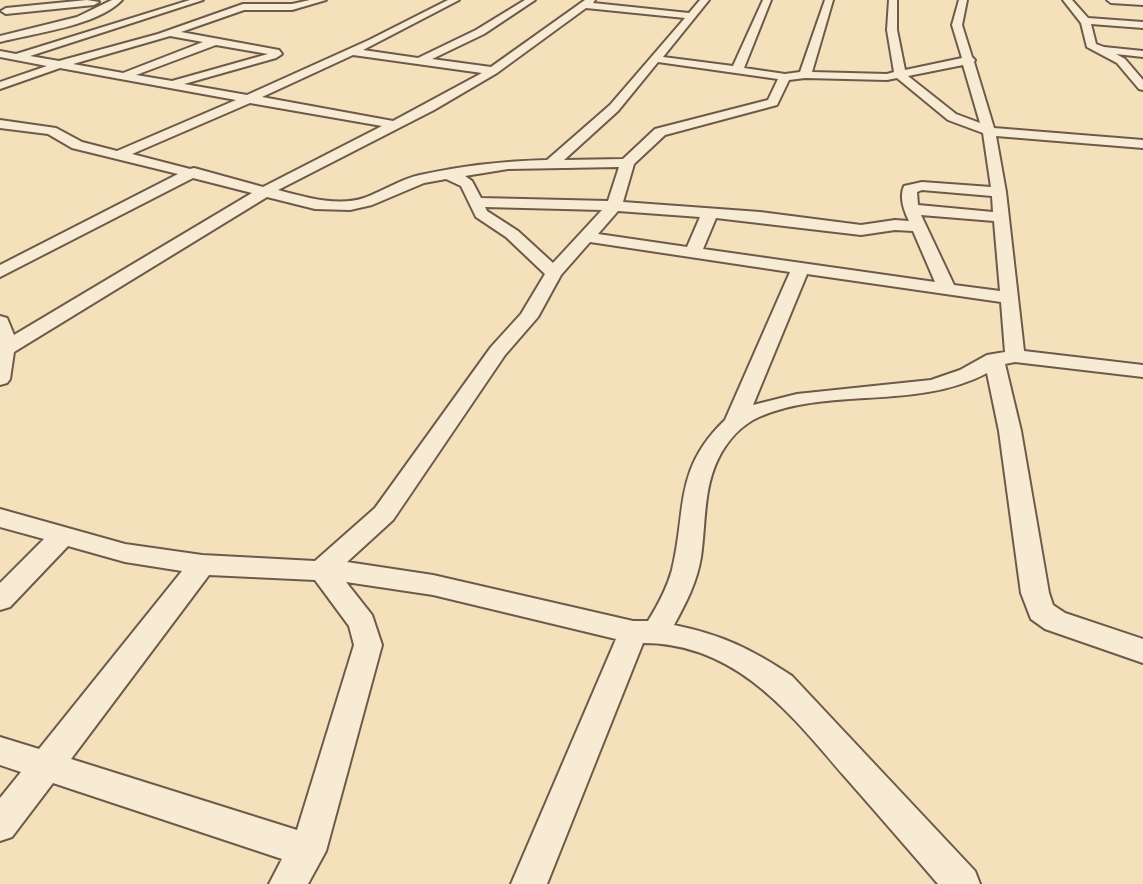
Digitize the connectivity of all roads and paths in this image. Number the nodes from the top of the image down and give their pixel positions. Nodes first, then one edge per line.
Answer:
1 (44, 0) edge
2 (117, 0) edge
3 (199, 0) edge
4 (264, 0) edge
5 (322, 0) edge
6 (455, 0) edge
7 (531, 0) edge
8 (690, 0) edge
9 (767, 0) edge
10 (829, 0) edge
11 (893, 0) edge
12 (963, 0) edge
13 (1067, 0) edge
14 (1111, 0) edge
15 (705, 1) edge
16 (588, 2) edge
17 (1143, 2) edge
18 (243, 7) junction
19 (3, 12) edge
20 (692, 16) junction
21 (1084, 21) junction
22 (1143, 25) edge
23 (46, 26) junction
24 (169, 34) junction
25 (86, 36) junction
26 (0, 39) edge
27 (215, 41) junction
28 (127, 45) junction
29 (1095, 49) junction
30 (352, 52) junction
31 (0, 54) edge
32 (1143, 54) edge
33 (14, 57) junction
34 (657, 59) junction
35 (970, 60) junction
36 (0, 61) edge
37 (420, 61) junction
38 (58, 65) junction
39 (493, 71) junction
40 (737, 71) junction
41 (805, 75) junction
42 (900, 75) junction
43 (123, 76) junction
44 (785, 77) junction
45 (169, 84) junction
46 (0, 86) edge
47 (1143, 87) edge
48 (250, 98) junction
49 (0, 124) edge
50 (395, 125) junction
51 (989, 131) junction
52 (1143, 144) edge
53 (119, 155) junction
54 (552, 163) junction
55 (627, 163) junction
56 (194, 172) junction
57 (445, 174) junction
58 (266, 191) junction
59 (999, 192) junction
60 (476, 202) junction
61 (614, 206) junction
62 (911, 209) junction
63 (710, 213) junction
64 (1001, 217) junction
65 (919, 227) junction
66 (586, 237) junction
67 (693, 253) junction
68 (800, 268) junction
69 (0, 272) edge
70 (554, 273) junction
71 (947, 289) junction
72 (1009, 298) junction
73 (0, 322) edge
74 (2, 351) edge
75 (1005, 358) junction
76 (1143, 371) edge
77 (0, 379) edge
78 (735, 422) junction
79 (0, 518) edge
80 (63, 536) junction
81 (202, 566) junction
82 (322, 570) junction
83 (0, 600) edge
84 (644, 632) junction
85 (1143, 651) edge
86 (0, 751) edge
87 (47, 766) junction
88 (0, 825) edge
89 (308, 851) junction
90 (286, 884) edge
91 (529, 884) edge
92 (962, 884) edge

1 - 19 street
2 - 19 street
2 - 23 street
3 - 25 street
4 - 18 street
5 - 18 street
6 - 30 street
7 - 37 street
8 - 15 street
9 - 40 street
10 - 41 street
11 - 42 street
12 - 35 street
13 - 21 street
14 - 17 street
15 - 20 street
16 - 20 street
16 - 39 street
18 - 24 street
20 - 34 street
21 - 22 street
21 - 29 street
23 - 25 street
23 - 26 street
24 - 27 street
24 - 28 street
25 - 28 street
25 - 33 street
27 - 43 street
27 - 45 street
28 - 38 street
29 - 32 street
29 - 47 street
30 - 37 street
30 - 48 street
31 - 33 street
33 - 36 street
33 - 38 street
34 - 40 street
34 - 54 street
35 - 42 street
35 - 51 street
37 - 39 street
38 - 43 street
38 - 46 street
39 - 50 street
40 - 44 street
41 - 42 street
41 - 44 street
42 - 51 street
43 - 45 street
44 - 55 street
45 - 48 street
48 - 50 street
48 - 53 street
49 - 53 street
50 - 58 street
51 - 52 street
51 - 59 street
53 - 56 street
54 - 55 street
54 - 57 street
55 - 61 street
56 - 58 street
56 - 69 street
57 - 58 street
57 - 60 street
58 - 74 street
59 - 62 street
59 - 64 street
60 - 61 street
60 - 70 street
61 - 63 street
61 - 66 street
62 - 64 street
62 - 65 street
63 - 65 street
63 - 67 street
64 - 72 street
65 - 71 street
66 - 67 street
66 - 70 street
67 - 68 street
68 - 71 street
68 - 78 street
70 - 82 street
71 - 72 street
72 - 75 street
73 - 74 street
74 - 77 street
75 - 76 street
75 - 78 street
75 - 85 street
78 - 84 street
79 - 80 street
80 - 81 street
80 - 83 street
81 - 82 street
81 - 87 street
82 - 84 street
82 - 89 street
84 - 91 street
84 - 92 street
86 - 87 street
87 - 88 street
87 - 89 street
89 - 90 street

